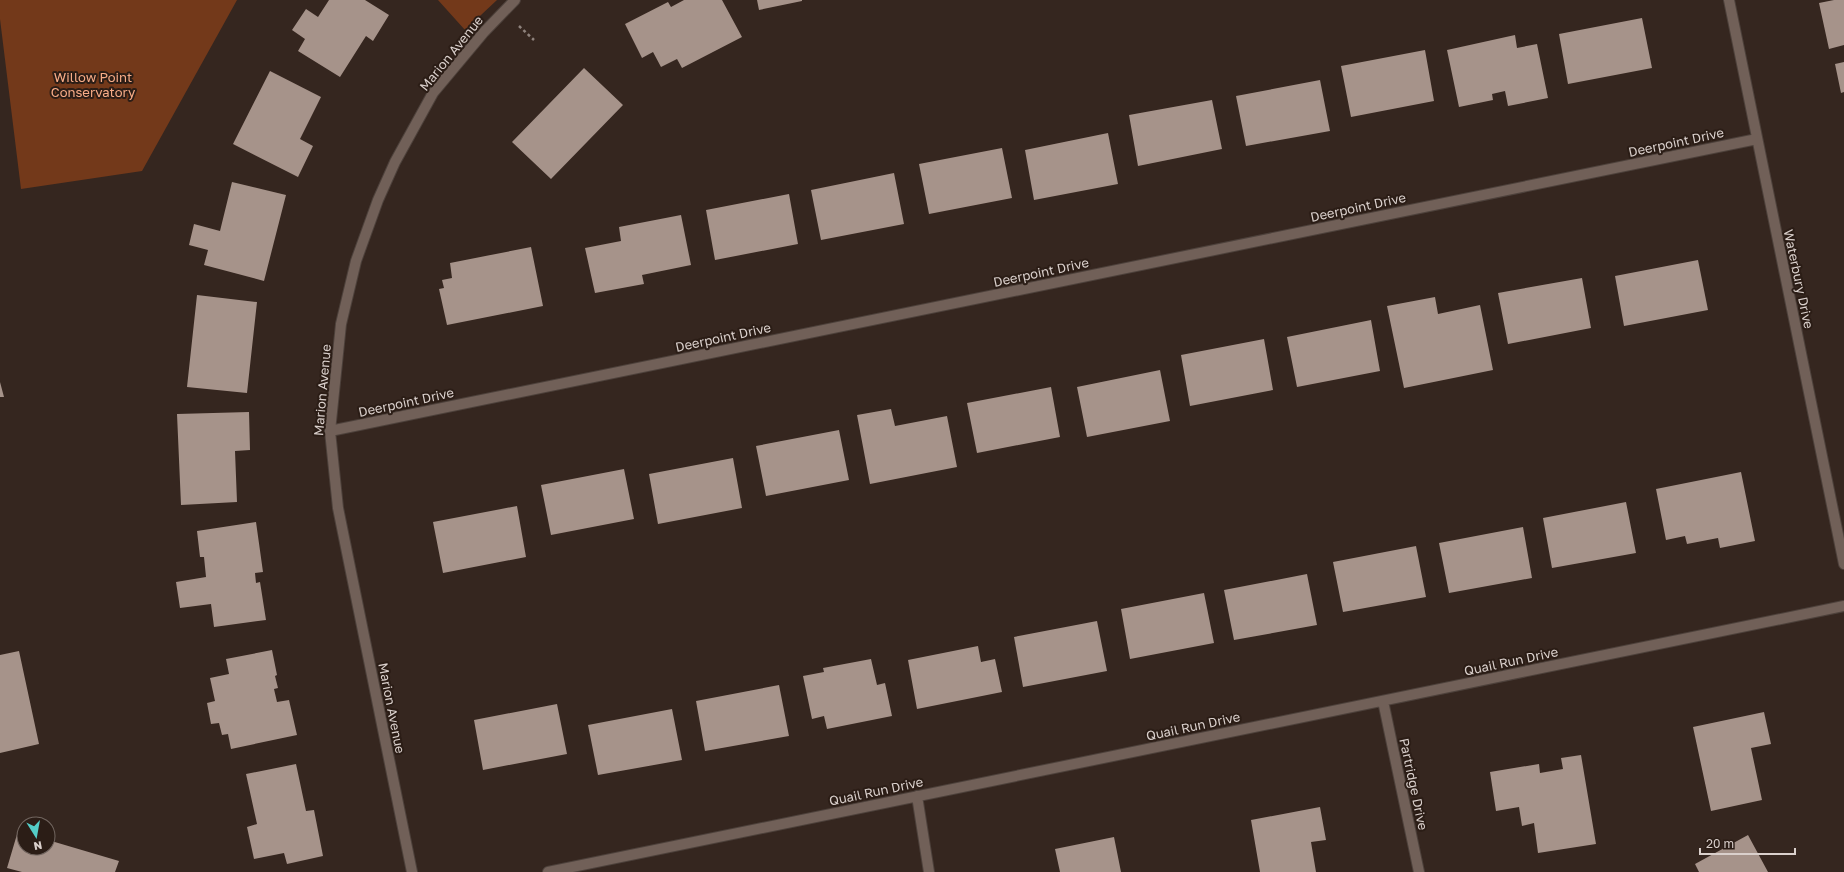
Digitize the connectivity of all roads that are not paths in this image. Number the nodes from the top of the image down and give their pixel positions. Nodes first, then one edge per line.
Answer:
1 (515, 0) edge
2 (1729, 0) edge
3 (1757, 138) junction
4 (330, 431) junction
5 (1844, 564) edge
6 (1844, 606) edge
7 (1383, 701) junction
8 (917, 796) junction
9 (412, 872) edge
10 (548, 872) edge
11 (929, 872) edge
12 (1419, 872) edge

1 - 4 street, Marion Avenue
2 - 3 street, Waterbury Drive
3 - 4 street, Deerpoint Drive
3 - 5 street, Waterbury Drive
4 - 9 street, Marion Avenue
6 - 7 street, Quail Run Drive
7 - 8 street, Quail Run Drive
7 - 12 street, Partridge Drive
8 - 10 street, Quail Run Drive
8 - 11 street

